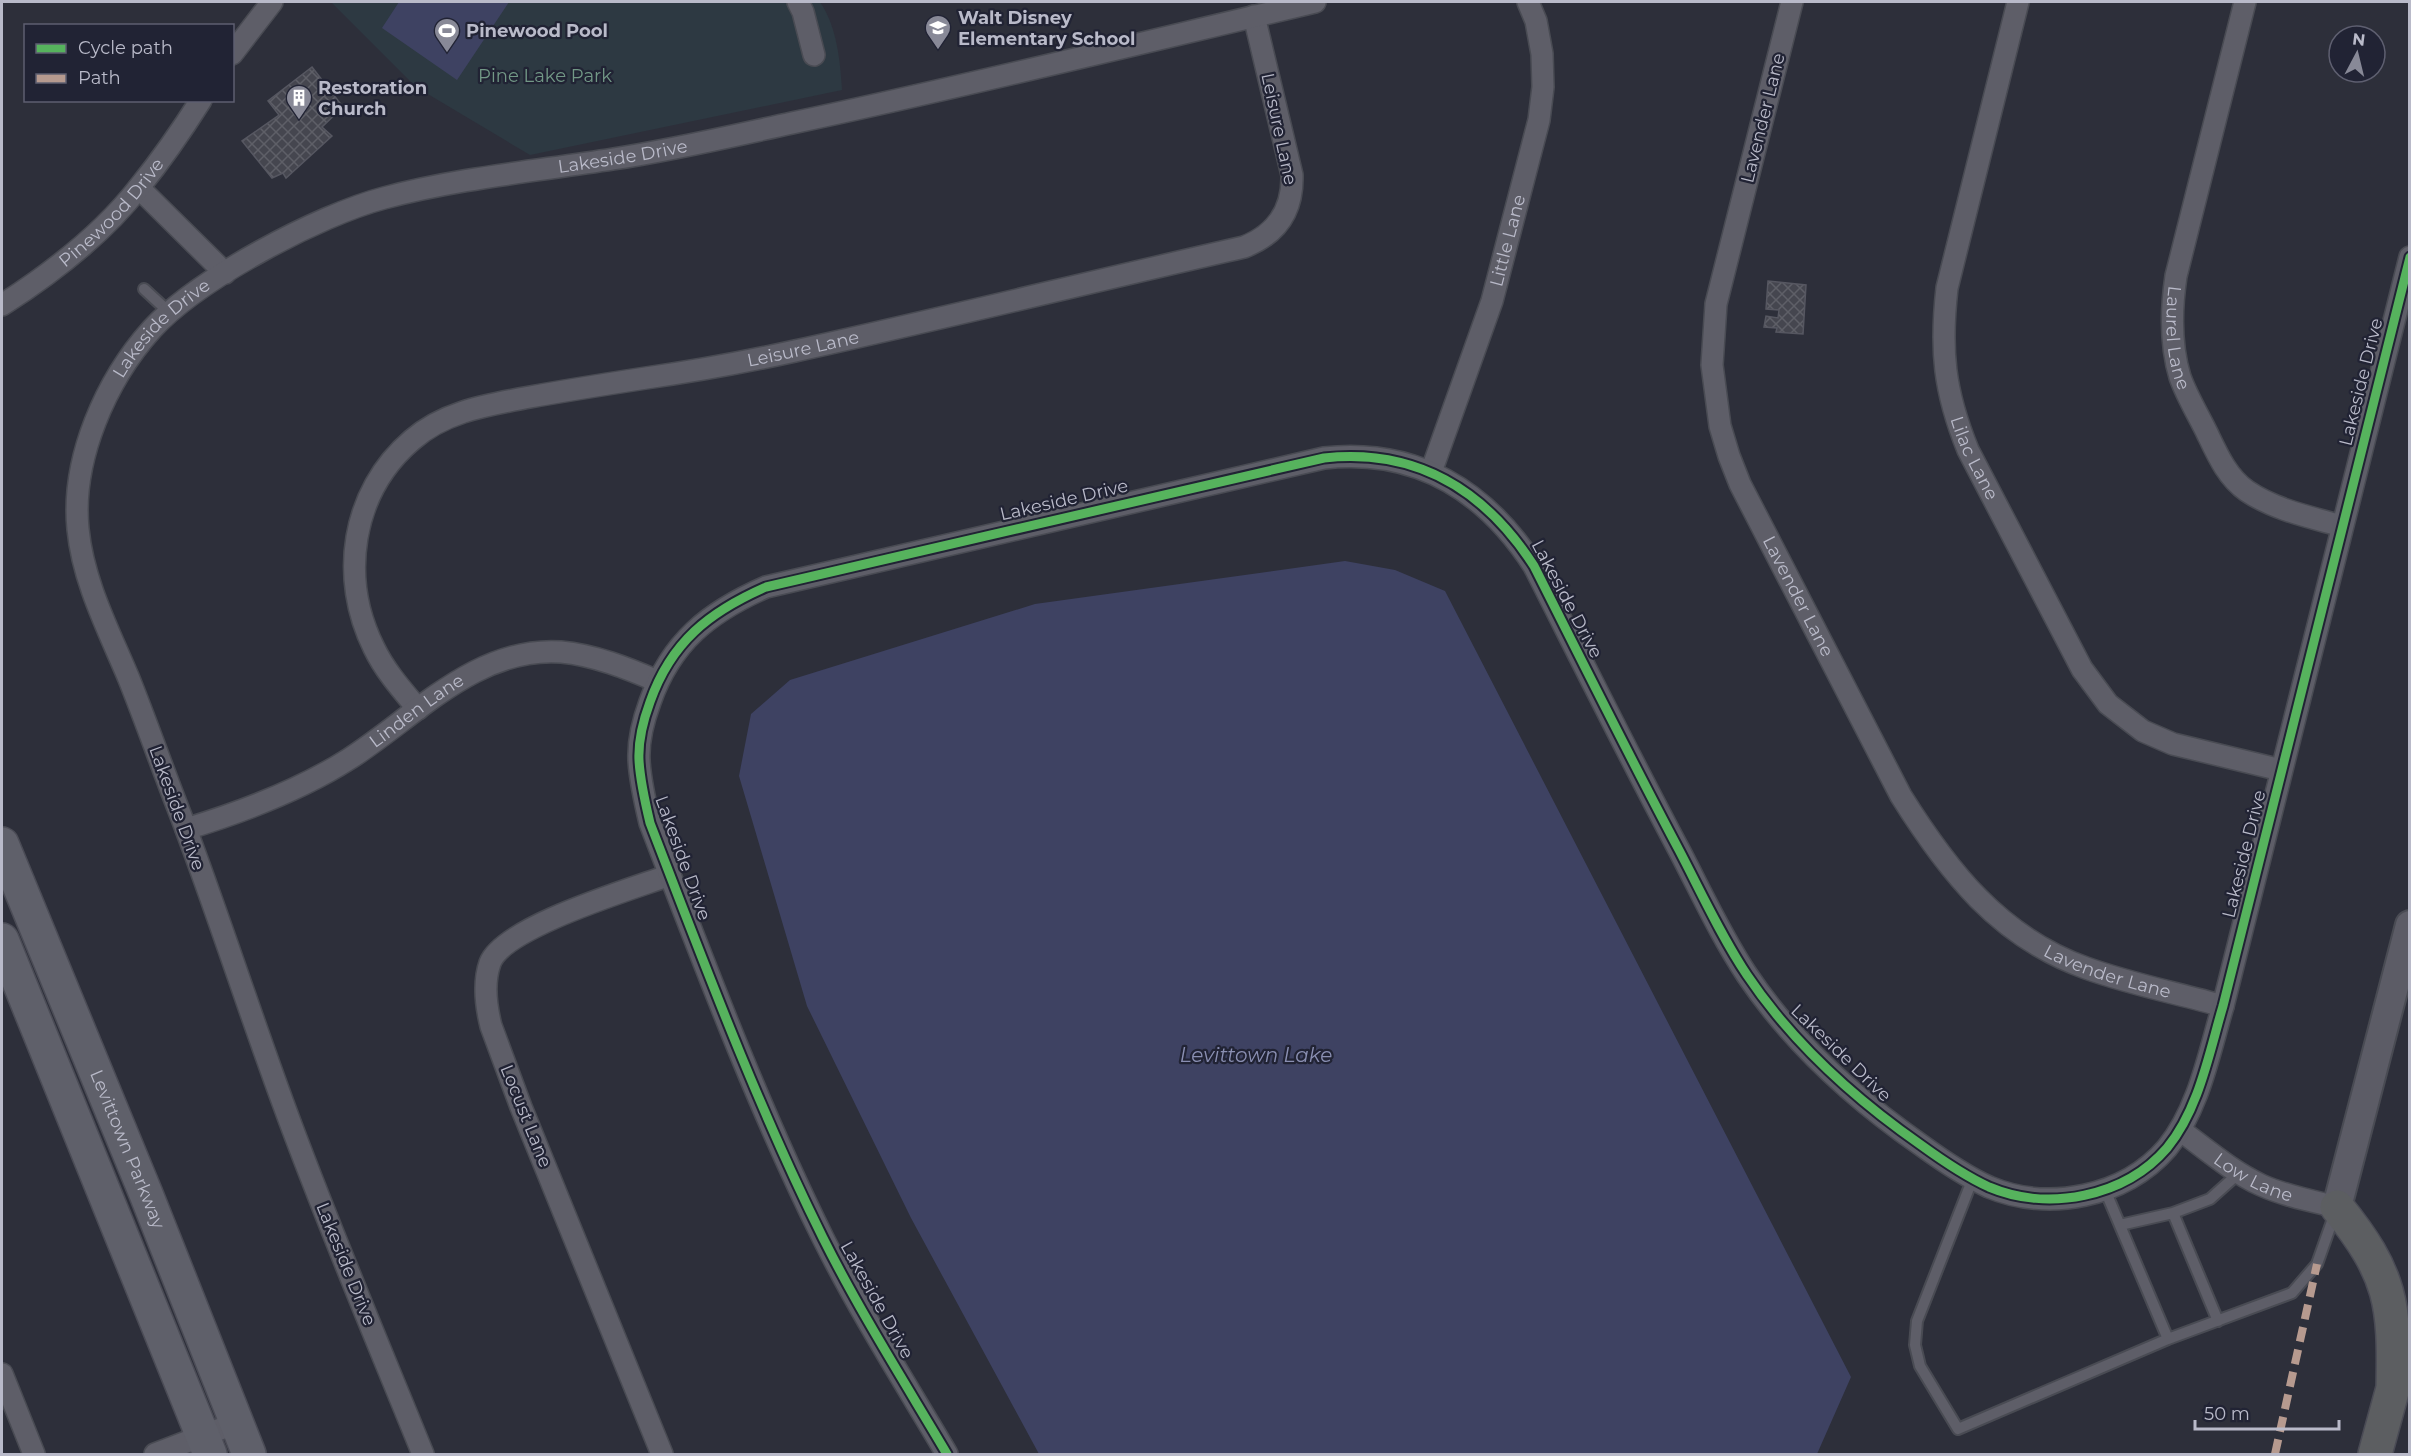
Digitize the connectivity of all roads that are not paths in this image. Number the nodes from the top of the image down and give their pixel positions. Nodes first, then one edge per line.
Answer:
1 (272, 2) edge
2 (798, 2) edge
3 (1315, 2) edge
4 (1528, 2) edge
5 (1792, 2) edge
6 (2019, 2) edge
7 (2245, 2) edge
8 (1254, 16) junction
9 (234, 51) edge
10 (814, 55) dead end
11 (200, 102) edge
12 (139, 188) junction
13 (2409, 257) edge
14 (225, 273) junction
15 (144, 289) dead end
16 (2, 305) edge
17 (170, 313) junction
18 (1431, 472) junction
19 (2342, 526) junction
20 (657, 681) junction
21 (418, 710) junction
22 (2281, 770) junction
23 (186, 830) junction
24 (2, 844) edge
25 (670, 875) junction
26 (2409, 925) edge
27 (2, 940) edge
28 (2223, 1006) junction
29 (2180, 1130) junction
30 (2239, 1173) junction
31 (1973, 1178) junction
32 (2104, 1190) junction
33 (2337, 1208) junction
34 (2173, 1213) junction
35 (2120, 1225) junction
36 (2218, 1321) junction
37 (2409, 1327) edge
38 (2168, 1339) junction
39 (2, 1374) edge
40 (2393, 1389) junction
41 (236, 1423) junction
42 (206, 1445) edge
43 (34, 1455) edge
44 (155, 1455) edge
45 (249, 1455) edge
46 (423, 1455) edge
47 (662, 1455) edge
48 (947, 1455) edge
49 (2375, 1455) edge

1 - 9 street
2 - 10 street
3 - 8 street, Lakeside Drive
4 - 18 street, Little Lane
5 - 28 street, Lavender Lane
6 - 22 street, Lilac Lane
7 - 19 street, Laurel Lane
8 - 14 street, Lakeside Drive
8 - 21 street, Leisure Lane
11 - 12 street, Pinewood Drive
12 - 14 street
12 - 16 street, Pinewood Drive
13 - 19 street, Lakeside Drive
14 - 17 street, Lakeside Drive
15 - 17 lane
17 - 23 street, Lakeside Drive
18 - 20 street, Lakeside Drive
18 - 31 street, Lakeside Drive
19 - 22 street, Lakeside Drive
20 - 21 street, Linden Lane
20 - 25 street, Lakeside Drive
21 - 23 street, Linden Lane
22 - 28 street, Lakeside Drive
23 - 46 street, Lakeside Drive
24 - 41 main road, Levittown Parkway
25 - 47 street, Locust Lane
25 - 48 street, Lakeside Drive
26 - 33 main road
27 - 42 main road, Levittown Parkway
28 - 29 street, Lakeside Drive
29 - 30 street, Low Lane
29 - 32 street, Lakeside Drive
30 - 33 street, Low Lane
30 - 34 lane
31 - 32 street, Lakeside Drive
31 - 38 lane
32 - 35 lane
33 - 36 lane
33 - 40 highway
34 - 35 lane
34 - 36 lane
35 - 38 lane
36 - 38 lane
37 - 40 highway
39 - 43 street
40 - 49 highway
41 - 42 street
41 - 45 main road, Levittown Parkway
42 - 44 street

